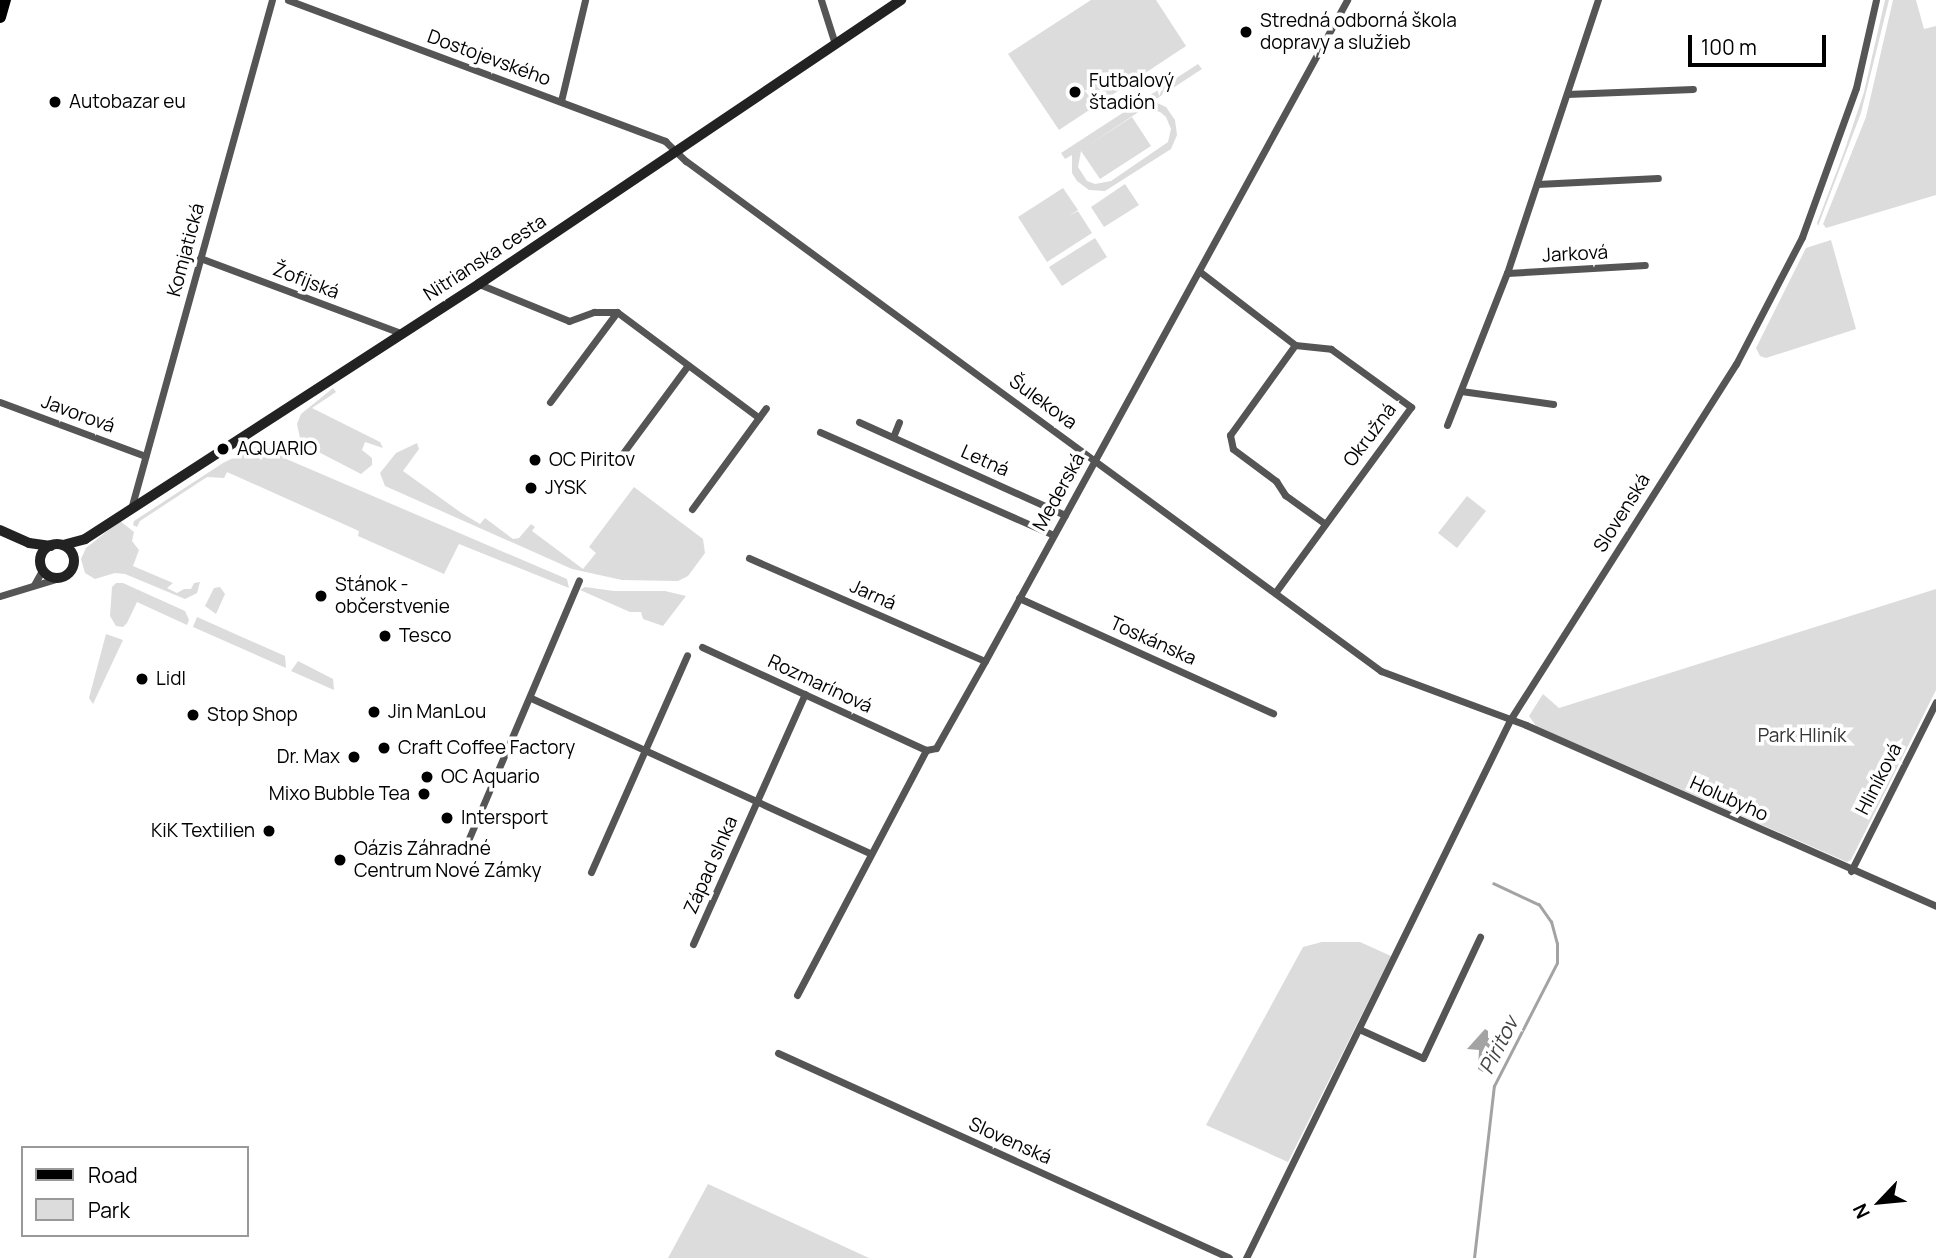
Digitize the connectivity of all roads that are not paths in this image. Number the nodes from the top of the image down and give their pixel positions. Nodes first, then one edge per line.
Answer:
1 (5, 0) edge
2 (272, 0) edge
3 (288, 0) edge
4 (586, 0) edge
5 (821, 0) edge
6 (901, 0) edge
7 (1347, 0) edge
8 (1598, 0) edge
9 (1876, 0) edge
10 (0, 17) edge
11 (835, 44) junction
12 (1693, 89) dead end
13 (1567, 94) junction
14 (561, 101) junction
15 (676, 151) junction
16 (1658, 178) dead end
17 (1537, 184) junction
18 (200, 258) junction
19 (1645, 265) dead end
20 (1199, 271) junction
21 (1507, 273) junction
22 (480, 284) junction
23 (617, 312) junction
24 (589, 314) junction
25 (603, 331) junction
26 (401, 333) junction
27 (1294, 345) junction
28 (688, 365) junction
29 (1461, 391) junction
30 (0, 402) edge
31 (550, 402) dead end
32 (1553, 404) dead end
33 (766, 408) dead end
34 (759, 418) junction
35 (859, 422) dead end
36 (900, 422) dead end
37 (1447, 425) dead end
38 (820, 432) dead end
39 (893, 437) junction
40 (623, 453) dead end
41 (145, 456) junction
42 (1095, 460) junction
43 (131, 509) junction
44 (692, 509) dead end
45 (1065, 515) junction
46 (1324, 523) junction
47 (0, 530) edge
48 (1053, 535) junction
49 (85, 539) junction
50 (29, 543) junction
51 (64, 545) junction
52 (51, 546) junction
53 (74, 556) junction
54 (749, 558) dead end
55 (42, 564) junction
56 (59, 578) junction
57 (579, 580) dead end
58 (34, 585) junction
59 (1275, 593) junction
60 (0, 596) edge
61 (1019, 598) junction
62 (702, 647) dead end
63 (687, 655) dead end
64 (985, 662) junction
65 (805, 694) junction
66 (531, 698) junction
67 (1936, 702) edge
68 (1273, 713) dead end
69 (1510, 720) junction
70 (645, 750) junction
71 (926, 750) junction
72 (758, 799) junction
73 (464, 850) dead end
74 (870, 853) junction
75 (1851, 871) junction
76 (591, 872) dead end
77 (1936, 906) edge
78 (1480, 937) dead end
79 (693, 944) dead end
80 (797, 995) dead end
81 (1359, 1029) junction
82 (778, 1053) dead end
83 (1229, 1258) edge
84 (1246, 1258) edge

1 - 10 main road
2 - 18 street, Komjatická
3 - 14 street, Dostojevského
4 - 14 street
5 - 11 street
6 - 11 main road, Nitrianska cesta
7 - 20 street, Mederská
8 - 13 street, Jarková
9 - 69 street, Slovenská
11 - 15 main road, Nitrianska cesta
12 - 13 street
13 - 17 street, Jarková
14 - 15 street, Dostojevského
15 - 22 main road, Nitrianska cesta
15 - 42 street, Šulekova
16 - 17 street
17 - 21 street, Jarková
18 - 26 street, Žofijská
18 - 41 street, Komjatická
19 - 21 street, Jarková
20 - 27 street
20 - 42 street, Mederská
21 - 29 street, Jarková
22 - 24 street
22 - 26 main road, Nitrianska cesta
23 - 24 street
23 - 25 street
23 - 28 street
24 - 25 street
25 - 31 street
26 - 43 main road, Nitrianska cesta
27 - 46 street
27 - 46 street, Okružná
28 - 34 street
28 - 40 street
29 - 32 street
29 - 37 street, Jarková
30 - 41 street, Javorová
33 - 34 street
34 - 44 street
35 - 39 street, Letná
36 - 39 street
38 - 48 street
39 - 45 street, Letná
41 - 43 street, Komjatická
42 - 45 street, Mederská
42 - 59 street, Šulekova
43 - 49 main road, Nitrianska cesta
45 - 48 street, Mederská
46 - 59 street, Okružná
47 - 50 main road
48 - 61 street, Mederská
49 - 51 main road, Nitrianska cesta
49 - 53 main road, Nitrianska cesta
50 - 52 main road
50 - 55 main road
51 - 52 main road
51 - 53 main road
52 - 55 main road
53 - 56 main road
54 - 64 street, Jarná
55 - 56 main road
55 - 58 street
56 - 58 street
57 - 66 street
58 - 60 street
59 - 69 street, Šulekova
61 - 64 street, Mederská
61 - 68 street, Toskánska
62 - 65 street, Rozmarínová
63 - 70 street
64 - 71 street, Mederská
65 - 71 street, Rozmarínová
65 - 72 street, Západ slnka
66 - 70 street, Západ slnka
66 - 73 street
67 - 75 street, Hliníková
69 - 75 street, Holubyho
69 - 81 street, Slovenská
70 - 72 street, Západ slnka
70 - 76 street
71 - 74 street, Mederská
72 - 74 street, Západ slnka
72 - 79 street, Západ slnka
74 - 80 street, Mederská
75 - 77 street, Holubyho
78 - 81 street
81 - 84 street, Slovenská
82 - 83 street, Slovenská

